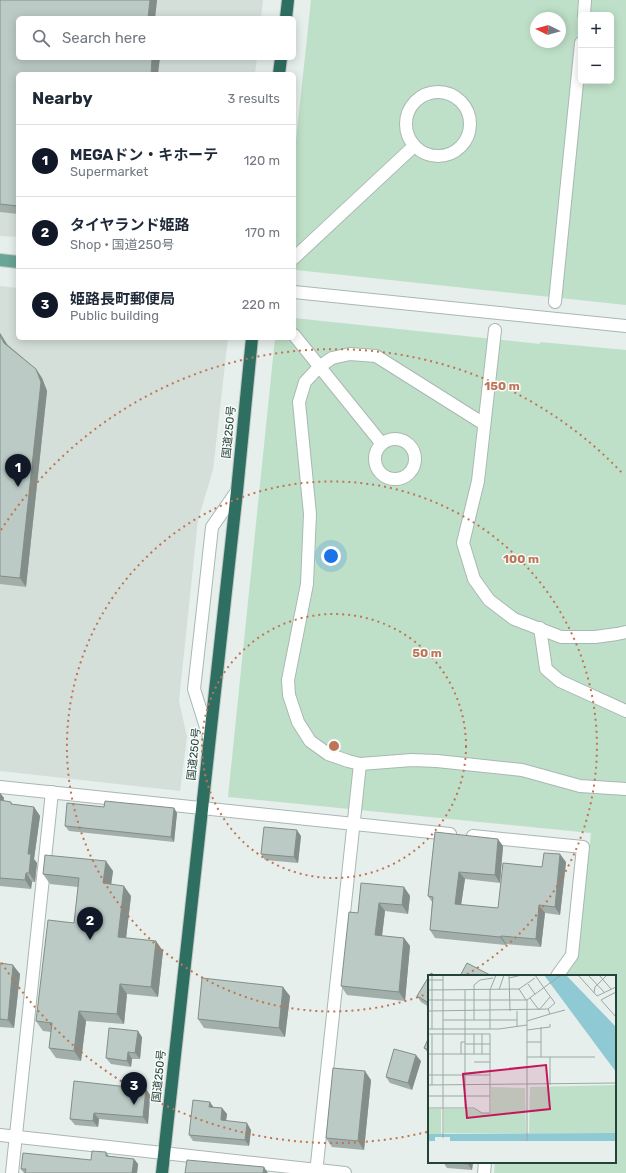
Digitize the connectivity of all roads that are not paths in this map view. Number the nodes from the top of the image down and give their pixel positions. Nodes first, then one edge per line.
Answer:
1 (288, 0) edge
2 (585, 0) edge
3 (584, 12) edge
4 (286, 16) edge
5 (580, 48) edge
6 (281, 60) edge
7 (280, 72) edge
8 (414, 146) junction
9 (296, 256) edge
10 (0, 260) edge
11 (16, 262) edge
12 (296, 292) edge
13 (554, 302) dead end
14 (626, 326) edge
15 (495, 330) dead end
16 (296, 337) edge
17 (252, 340) edge
18 (320, 367) junction
19 (484, 424) junction
20 (382, 444) dead end
21 (237, 490) junction
22 (540, 628) junction
23 (626, 632) edge
24 (626, 710) edge
25 (209, 737) junction
26 (360, 764) junction
27 (0, 787) edge
28 (626, 789) edge
29 (52, 792) junction
30 (201, 807) junction
31 (354, 824) junction
32 (558, 975) edge
33 (0, 1135) edge
34 (16, 1137) junction
35 (164, 1153) junction
36 (485, 1163) edge
37 (316, 1171) edge
38 (12, 1173) edge
39 (162, 1173) edge
40 (345, 1173) edge
41 (484, 1173) edge

1 - 4 highway
2 - 3 street
5 - 13 street
6 - 7 highway
8 - 8 street
8 - 9 street
10 - 11 main road
12 - 14 street
15 - 19 street
16 - 18 street
17 - 21 highway, 国道250号
18 - 19 street
18 - 20 street
18 - 26 street
19 - 22 street
21 - 25 highway, 国道250号
21 - 25 street
22 - 23 street
22 - 24 street
25 - 30 highway, 国道250号
26 - 28 street
26 - 31 street
27 - 29 street
29 - 30 street
29 - 34 street
30 - 31 street
30 - 35 highway, 国道250号
31 - 32 street
31 - 37 street
33 - 34 street
34 - 35 street
34 - 38 street
35 - 37 street
35 - 39 highway, 国道250号
36 - 41 street
37 - 40 street

